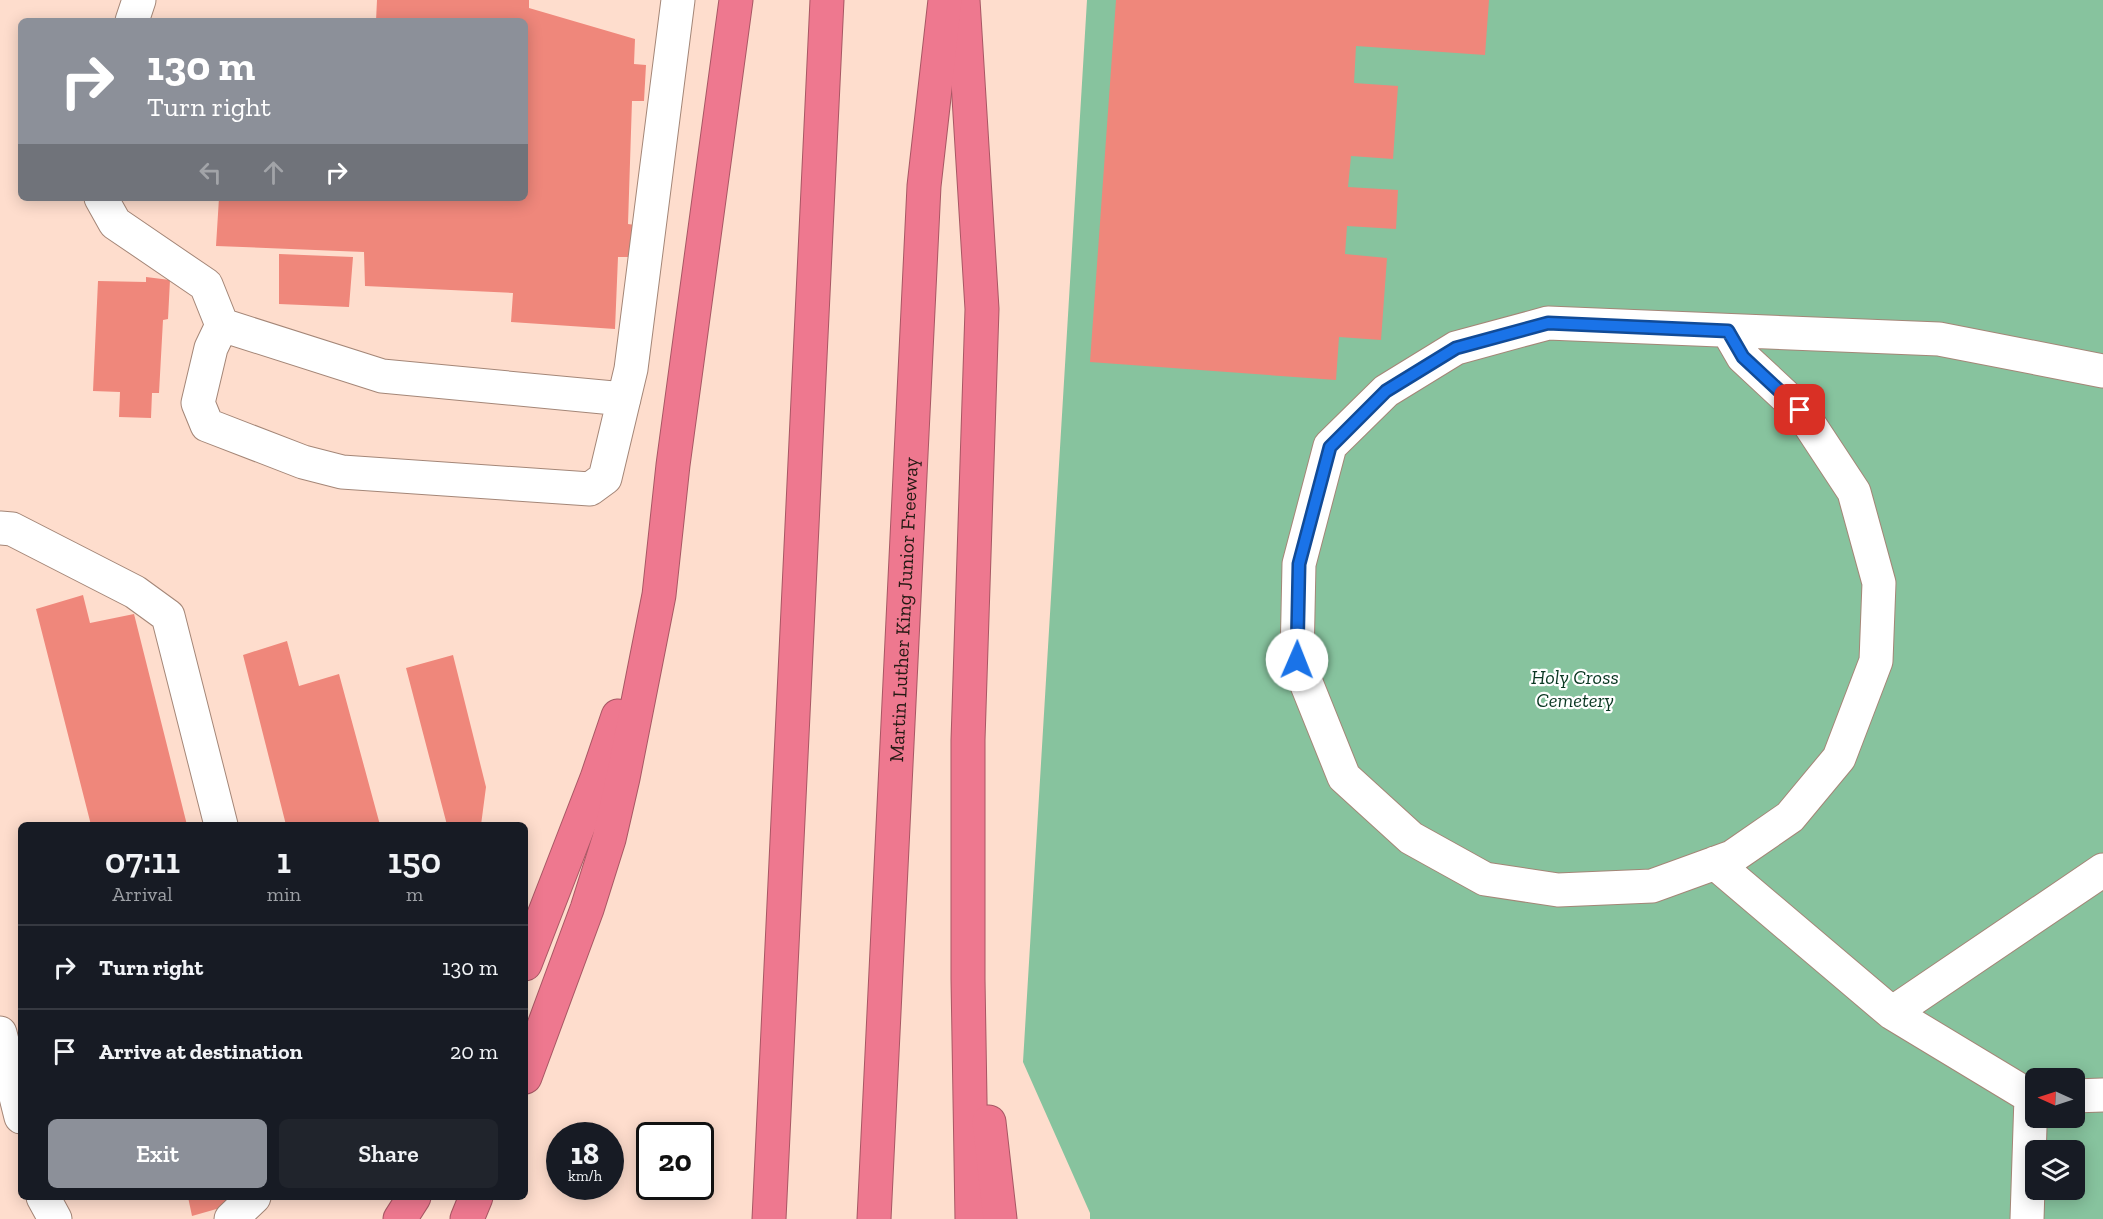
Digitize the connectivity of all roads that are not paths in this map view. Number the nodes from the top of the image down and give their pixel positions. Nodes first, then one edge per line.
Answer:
1 (139, 0) edge
2 (678, 0) edge
3 (736, 0) edge
4 (827, 0) edge
5 (945, 0) edge
6 (963, 0) edge
7 (133, 18) edge
8 (103, 201) edge
9 (222, 325) junction
10 (1728, 331) junction
11 (2103, 371) edge
12 (624, 399) junction
13 (0, 528) edge
14 (659, 595) junction
15 (220, 822) edge
16 (1714, 863) junction
17 (968, 865) junction
18 (2103, 870) edge
19 (528, 956) edge
20 (1892, 1013) junction
21 (0, 1033) edge
22 (528, 1069) edge
23 (2025, 1091) edge
24 (2103, 1095) edge
25 (2085, 1096) edge
26 (18, 1105) edge
27 (2031, 1128) edge
28 (45, 1200) edge
29 (251, 1200) edge
30 (412, 1200) edge
31 (475, 1200) edge
32 (55, 1219) edge
33 (231, 1219) edge
34 (400, 1219) edge
35 (466, 1219) edge
36 (769, 1219) edge
37 (874, 1219) edge
38 (972, 1219) edge
39 (1000, 1219) edge
40 (2026, 1219) edge

1 - 7 lane
2 - 12 lane
3 - 14 highway
4 - 36 highway
5 - 37 highway, Martin Luther King Junior Freeway
6 - 17 highway
8 - 9 lane
9 - 12 lane
9 - 12 lane
10 - 11 lane
10 - 16 lane
10 - 16 lane
13 - 15 lane
14 - 19 highway
14 - 22 highway
16 - 20 lane
17 - 38 highway
17 - 39 highway
18 - 20 lane
20 - 23 lane
21 - 26 lane
24 - 25 lane
27 - 40 lane
28 - 32 lane
29 - 33 lane
30 - 34 highway
31 - 35 highway

